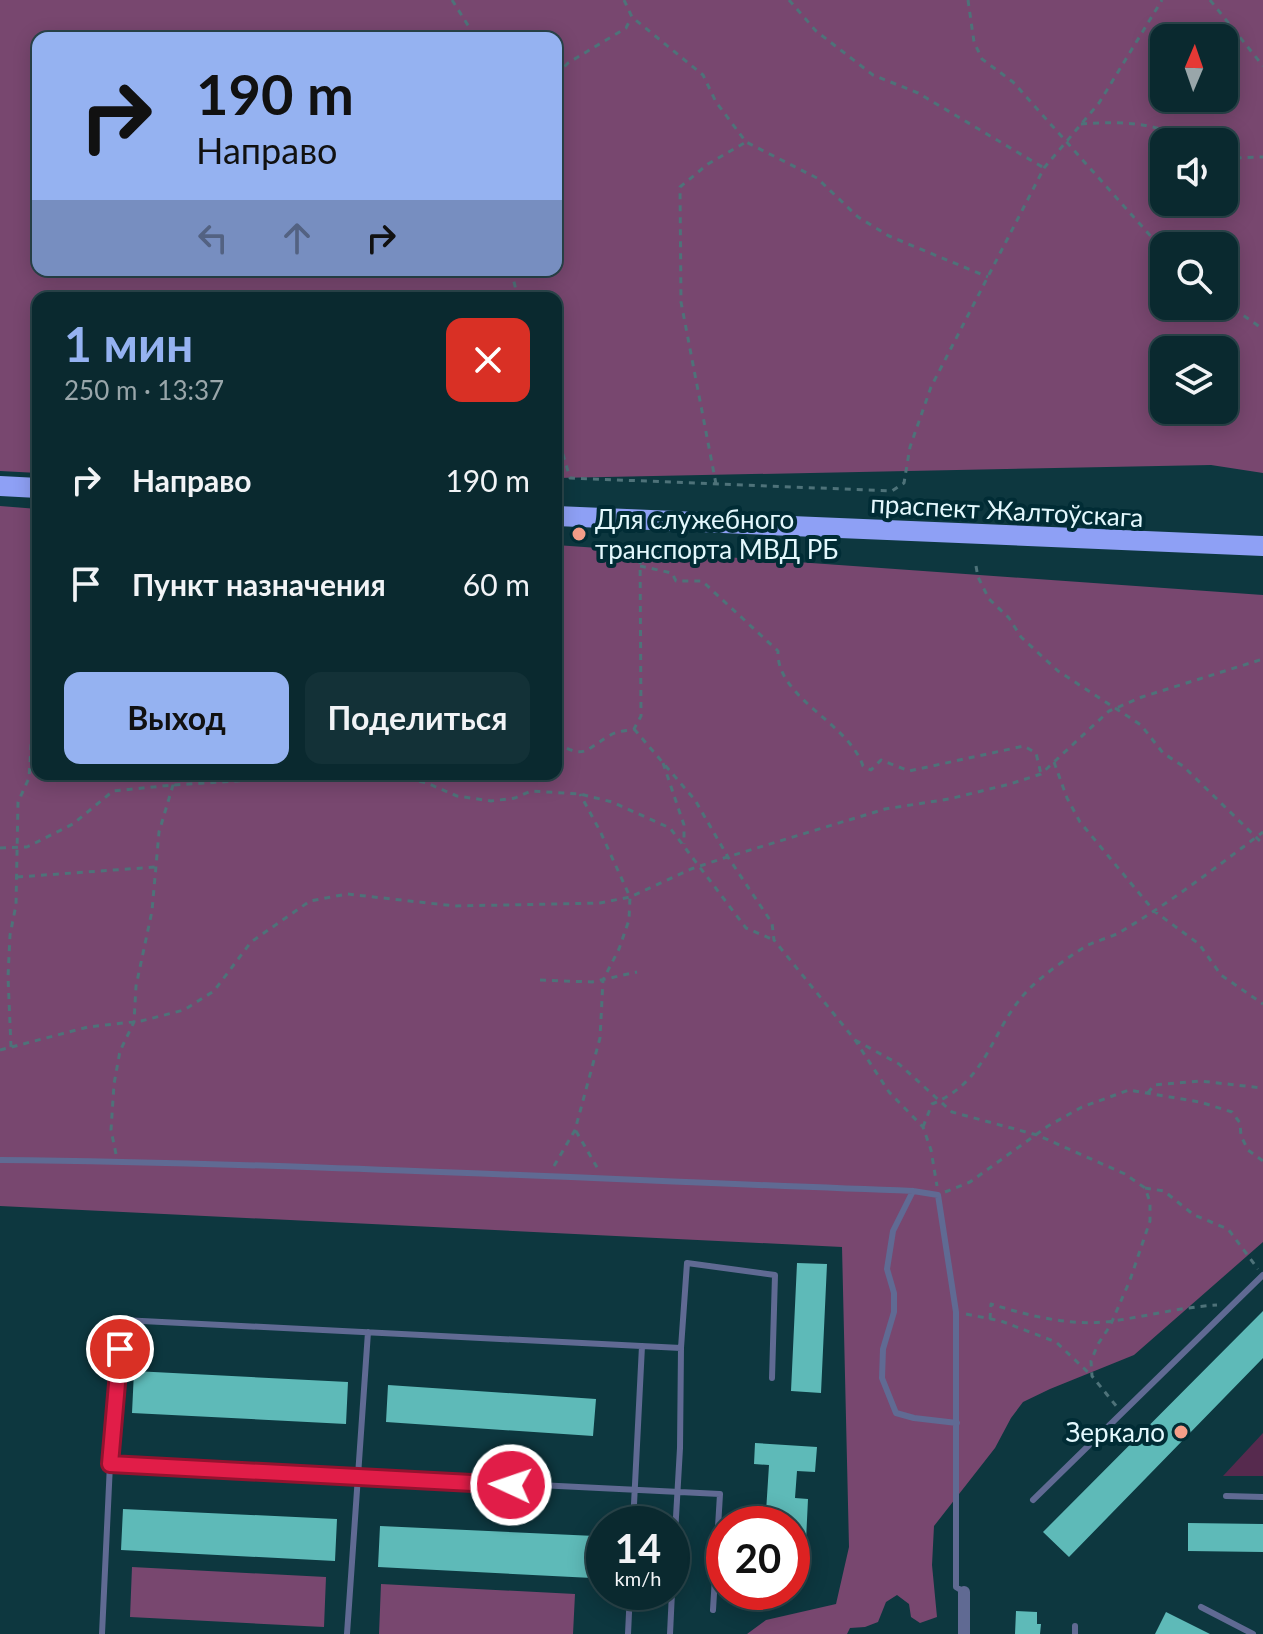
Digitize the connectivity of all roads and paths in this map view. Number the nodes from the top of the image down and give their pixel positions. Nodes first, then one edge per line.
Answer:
1 (452, 0) edge
2 (624, 0) edge
3 (789, 0) edge
4 (968, 0) edge
5 (1162, 0) edge
6 (1210, 0) edge
7 (632, 17) junction
8 (472, 32) edge
9 (1263, 66) edge
10 (562, 69) edge
11 (1081, 124) junction
12 (1158, 128) edge
13 (746, 142) junction
14 (1066, 142) junction
15 (1263, 157) edge
16 (1238, 158) edge
17 (1044, 168) junction
18 (1150, 235) edge
19 (988, 277) junction
20 (1238, 312) edge
21 (1263, 329) edge
22 (562, 451) edge
23 (716, 484) junction
24 (0, 486) edge
25 (32, 488) edge
26 (562, 516) edge
27 (1263, 546) edge
28 (640, 549) dead end
29 (640, 566) junction
30 (976, 566) dead end
31 (1263, 659) edge
32 (1117, 708) junction
33 (634, 729) junction
34 (32, 731) edge
35 (562, 746) edge
36 (662, 759) junction
37 (1054, 762) junction
38 (1041, 774) junction
39 (173, 780) edge
40 (254, 780) edge
41 (413, 780) edge
42 (173, 785) junction
43 (580, 794) junction
44 (1263, 832) edge
45 (1255, 838) junction
46 (1263, 844) edge
47 (684, 846) junction
48 (18, 847) junction
49 (0, 848) edge
50 (728, 857) junction
51 (699, 866) junction
52 (157, 867) junction
53 (17, 877) junction
54 (630, 897) junction
55 (1154, 911) junction
56 (774, 940) junction
57 (637, 972) dead end
58 (540, 980) dead end
59 (603, 980) junction
60 (1263, 1004) edge
61 (134, 1022) junction
62 (855, 1040) junction
63 (11, 1047) junction
64 (0, 1050) edge
65 (1263, 1088) edge
66 (1148, 1093) junction
67 (939, 1102) junction
68 (923, 1127) junction
69 (575, 1130) junction
70 (1037, 1135) junction
71 (0, 1160) edge
72 (117, 1161) junction
73 (1263, 1161) edge
74 (548, 1177) junction
75 (605, 1179) junction
76 (1145, 1188) junction
77 (913, 1191) junction
78 (938, 1195) junction
79 (1263, 1274) edge
80 (1232, 1305) junction
81 (956, 1312) junction
82 (990, 1319) junction
83 (1111, 1321) junction
84 (368, 1332) junction
85 (642, 1346) junction
86 (681, 1348) junction
87 (1092, 1376) junction
88 (772, 1378) dead end
89 (1122, 1413) junction
90 (957, 1423) junction
91 (110, 1464) junction
92 (356, 1477) junction
93 (634, 1492) junction
94 (676, 1493) junction
95 (1226, 1496) dead end
96 (1263, 1497) edge
97 (1033, 1500) dead end
98 (634, 1506) edge
99 (675, 1506) edge
100 (719, 1506) edge
101 (964, 1592) joint
102 (1201, 1607) dead end
103 (629, 1610) edge
104 (671, 1610) edge
105 (102, 1634) edge
106 (347, 1634) edge
107 (628, 1634) edge
108 (670, 1634) edge
109 (964, 1634) edge
110 (1253, 1634) edge

1 - 8 path
2 - 7 path
3 - 17 path
4 - 14 path
5 - 11 path
6 - 9 path
7 - 10 path
7 - 13 path
11 - 12 path
11 - 14 path
13 - 19 path
13 - 23 path
14 - 17 path
14 - 18 path
15 - 16 path
17 - 19 path
19 - 23 path
20 - 21 path
22 - 23 path
24 - 25 main road
26 - 27 main road, праспект Жалтоўскага
28 - 29 path
29 - 33 path
29 - 38 path
30 - 32 path
31 - 32 path
32 - 37 path
32 - 45 path
33 - 35 path
33 - 36 path
34 - 48 path
36 - 47 path
36 - 50 path
37 - 38 path
37 - 55 path
38 - 50 path
39 - 42 path
40 - 42 path
41 - 43 path
42 - 48 path
42 - 52 path
43 - 47 path
43 - 54 path
44 - 45 path
45 - 46 path
45 - 55 path
47 - 51 path
48 - 49 path
48 - 53 path
50 - 51 path
50 - 56 path
51 - 54 path
51 - 56 path
52 - 53 path
52 - 61 path
53 - 63 path
54 - 59 path
54 - 61 path
55 - 60 path
55 - 67 path
56 - 62 path
57 - 59 path
58 - 59 path
59 - 69 path
61 - 63 path
61 - 72 path
62 - 67 path
62 - 68 path
63 - 64 path
65 - 66 path
66 - 70 path
66 - 73 path
67 - 68 path
67 - 70 path
68 - 78 path
69 - 74 path
69 - 75 path
70 - 76 path
70 - 78 path
71 - 72 lane
72 - 74 lane
74 - 75 lane
75 - 77 lane
76 - 79 path
76 - 83 path
77 - 78 lane
77 - 90 lane
78 - 81 lane
79 - 80 lane
80 - 83 path
80 - 89 lane
81 - 82 path
81 - 90 lane
82 - 83 path
82 - 87 path
83 - 87 path
84 - 85 lane
84 - 91 lane
84 - 92 lane
85 - 86 lane
85 - 93 lane
86 - 88 lane
86 - 94 lane
87 - 89 path
89 - 97 lane
90 - 101 lane
91 - 92 lane
91 - 105 lane
92 - 93 lane
92 - 106 lane
93 - 94 lane
93 - 98 lane
94 - 99 lane
94 - 100 lane
95 - 96 lane
101 - 109 street
102 - 110 lane
103 - 107 lane
104 - 108 lane

